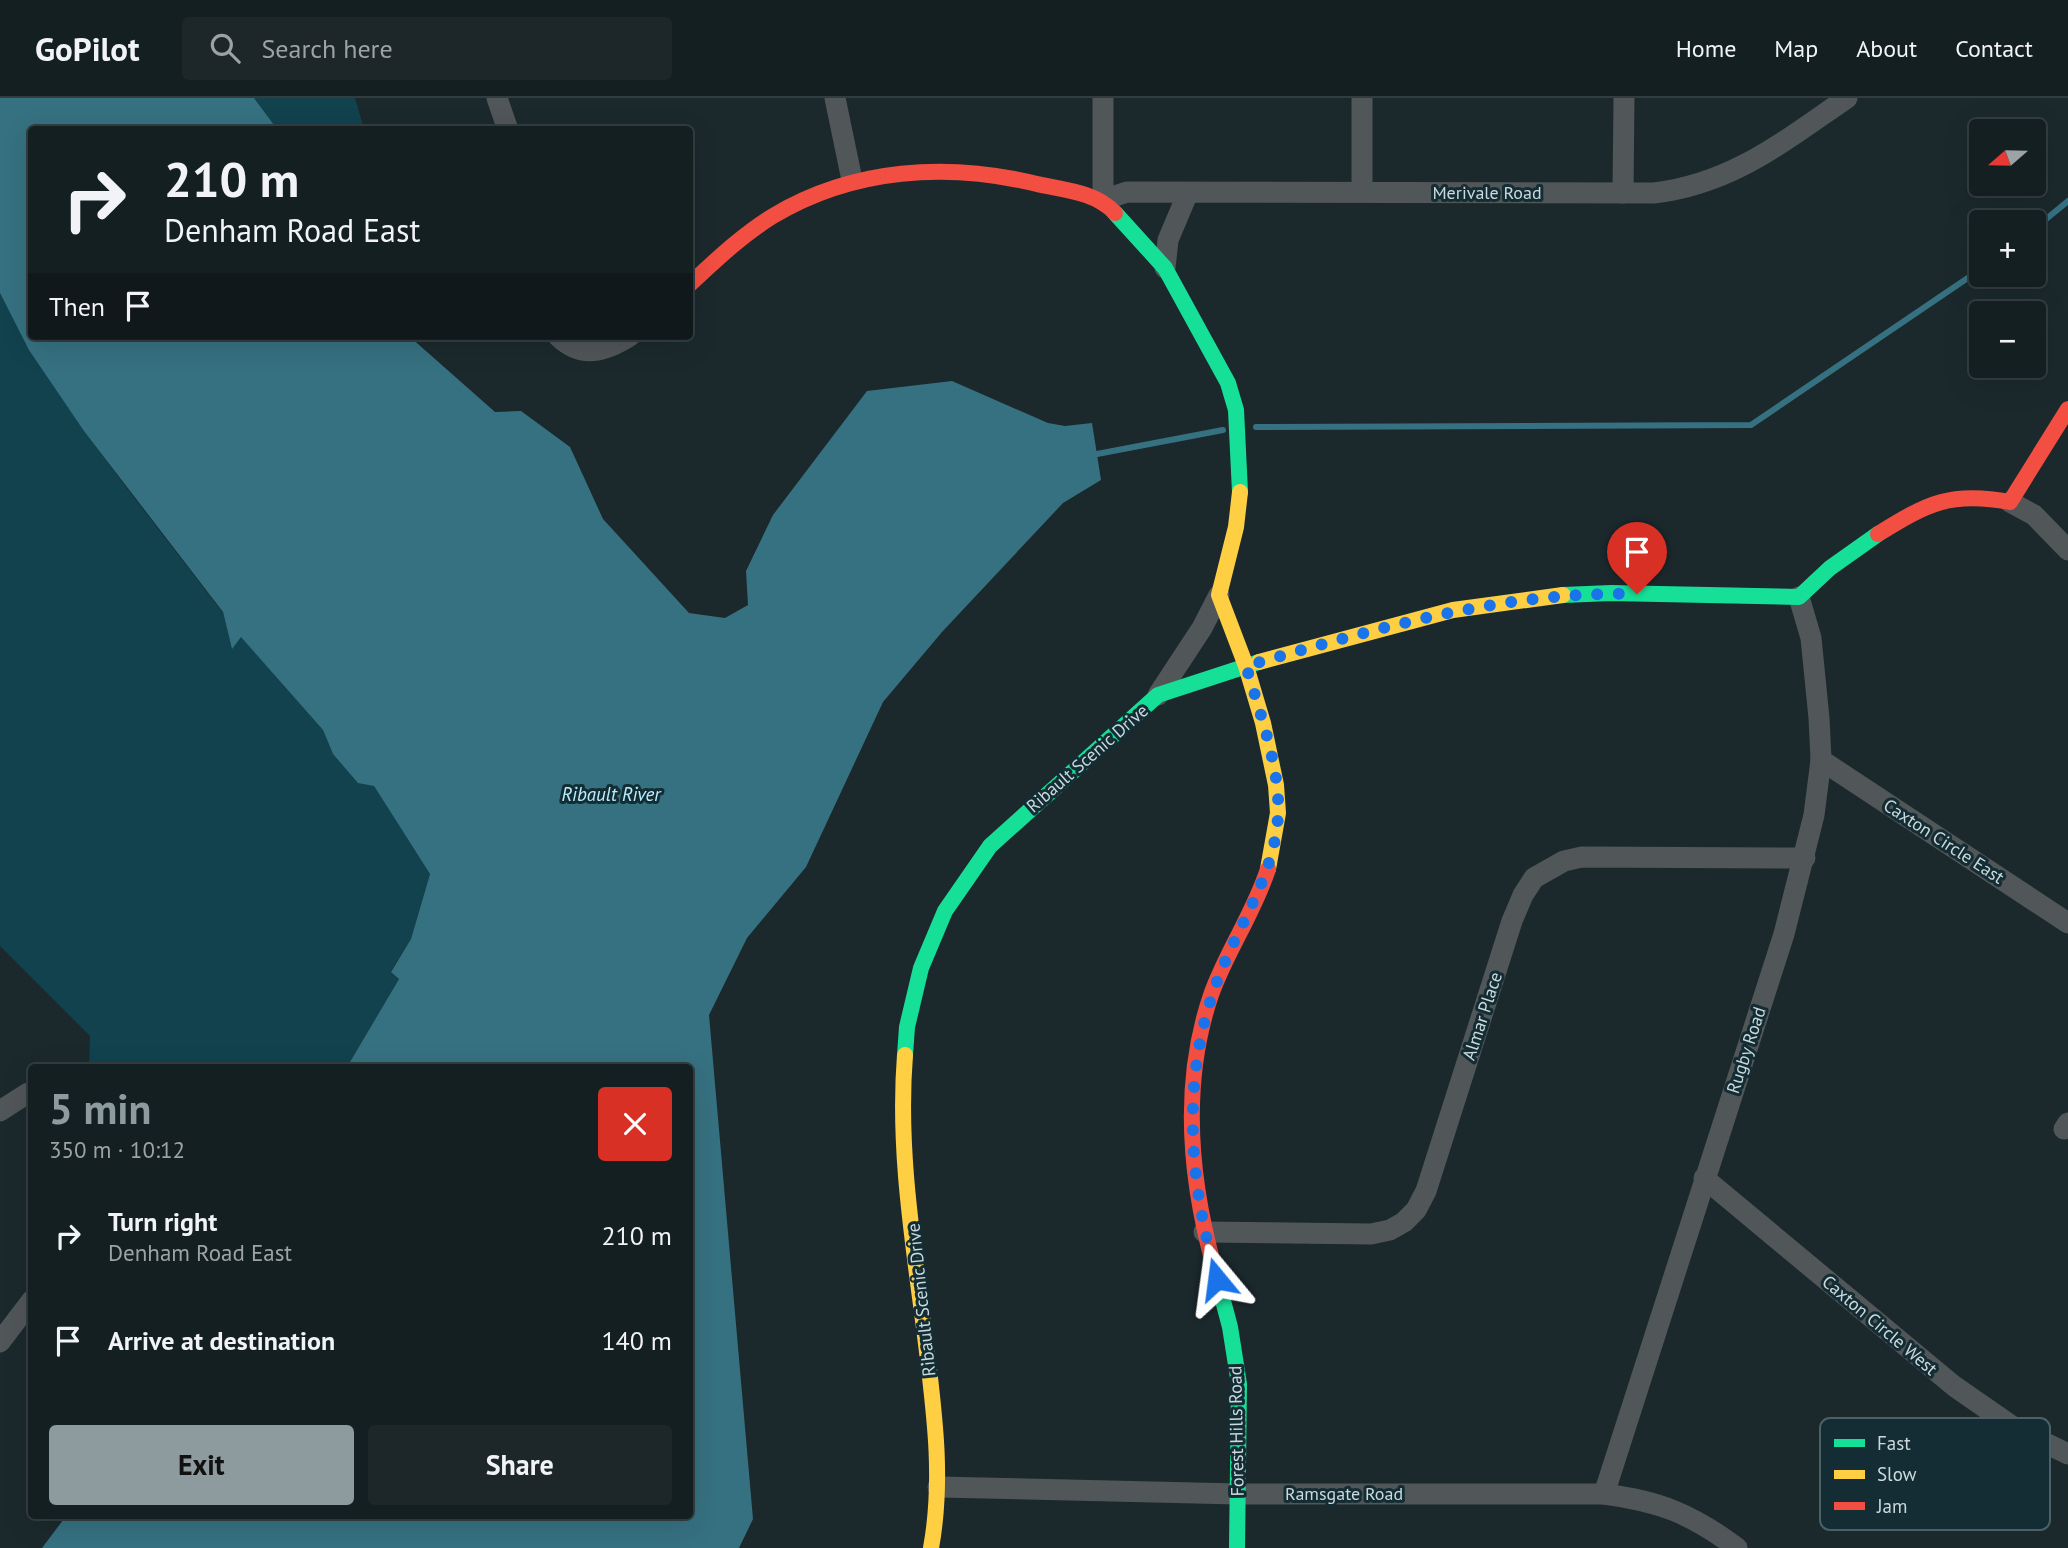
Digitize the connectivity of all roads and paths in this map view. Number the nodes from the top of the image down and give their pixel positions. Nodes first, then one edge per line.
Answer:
1 (497, 98) edge
2 (835, 98) edge
3 (1103, 98) edge
4 (1362, 98) edge
5 (1623, 98) edge
6 (1847, 98) edge
7 (507, 126) edge
8 (852, 180) junction
9 (1362, 191) junction
10 (1623, 193) junction
11 (1187, 195) junction
12 (1102, 201) junction
13 (1165, 268) junction
14 (693, 281) edge
15 (564, 340) edge
16 (624, 340) edge
17 (2068, 409) edge
18 (2010, 502) junction
19 (2068, 550) edge
20 (1219, 595) junction
21 (1799, 597) junction
22 (1246, 666) junction
23 (1158, 695) junction
24 (1821, 760) junction
25 (1805, 858) junction
26 (2068, 923) edge
27 (28, 1093) dead end
28 (0, 1111) edge
29 (1704, 1178) junction
30 (1204, 1232) junction
31 (28, 1305) edge
32 (0, 1342) edge
33 (2000, 1418) edge
34 (2050, 1445) edge
35 (2068, 1454) edge
36 (938, 1488) junction
37 (1238, 1494) junction
38 (1604, 1494) junction
39 (931, 1548) edge
40 (1237, 1548) edge
41 (1737, 1548) edge

1 - 7 street
2 - 8 street
3 - 12 street
4 - 9 street
5 - 10 street
6 - 10 street, Merivale Road
8 - 12 street
8 - 14 street
9 - 10 street, Merivale Road
9 - 11 street, Merivale Road
11 - 12 street, Merivale Road
11 - 13 street
12 - 13 street
13 - 20 street
15 - 16 street
17 - 18 street
18 - 19 street
18 - 21 street
20 - 22 street
20 - 23 street
21 - 22 street, Ribault Scenic Drive
21 - 24 street, Rugby Road
22 - 23 street, Ribault Scenic Drive
22 - 30 street, Forest Hills Road
23 - 36 street, Ribault Scenic Drive
24 - 25 street, Rugby Road
24 - 26 street, Caxton Circle East
25 - 29 street, Rugby Road
25 - 30 street, Almar Place
27 - 28 street
29 - 33 street, Caxton Circle West
29 - 38 street, Rugby Road
30 - 37 street, Forest Hills Road
31 - 32 street
34 - 35 street, Caxton Circle West
36 - 37 street, Ramsgate Road
36 - 39 street, Ribault Scenic Drive
37 - 38 street, Ramsgate Road
37 - 40 street, Forest Hills Road
38 - 41 street, Ramsgate Road

